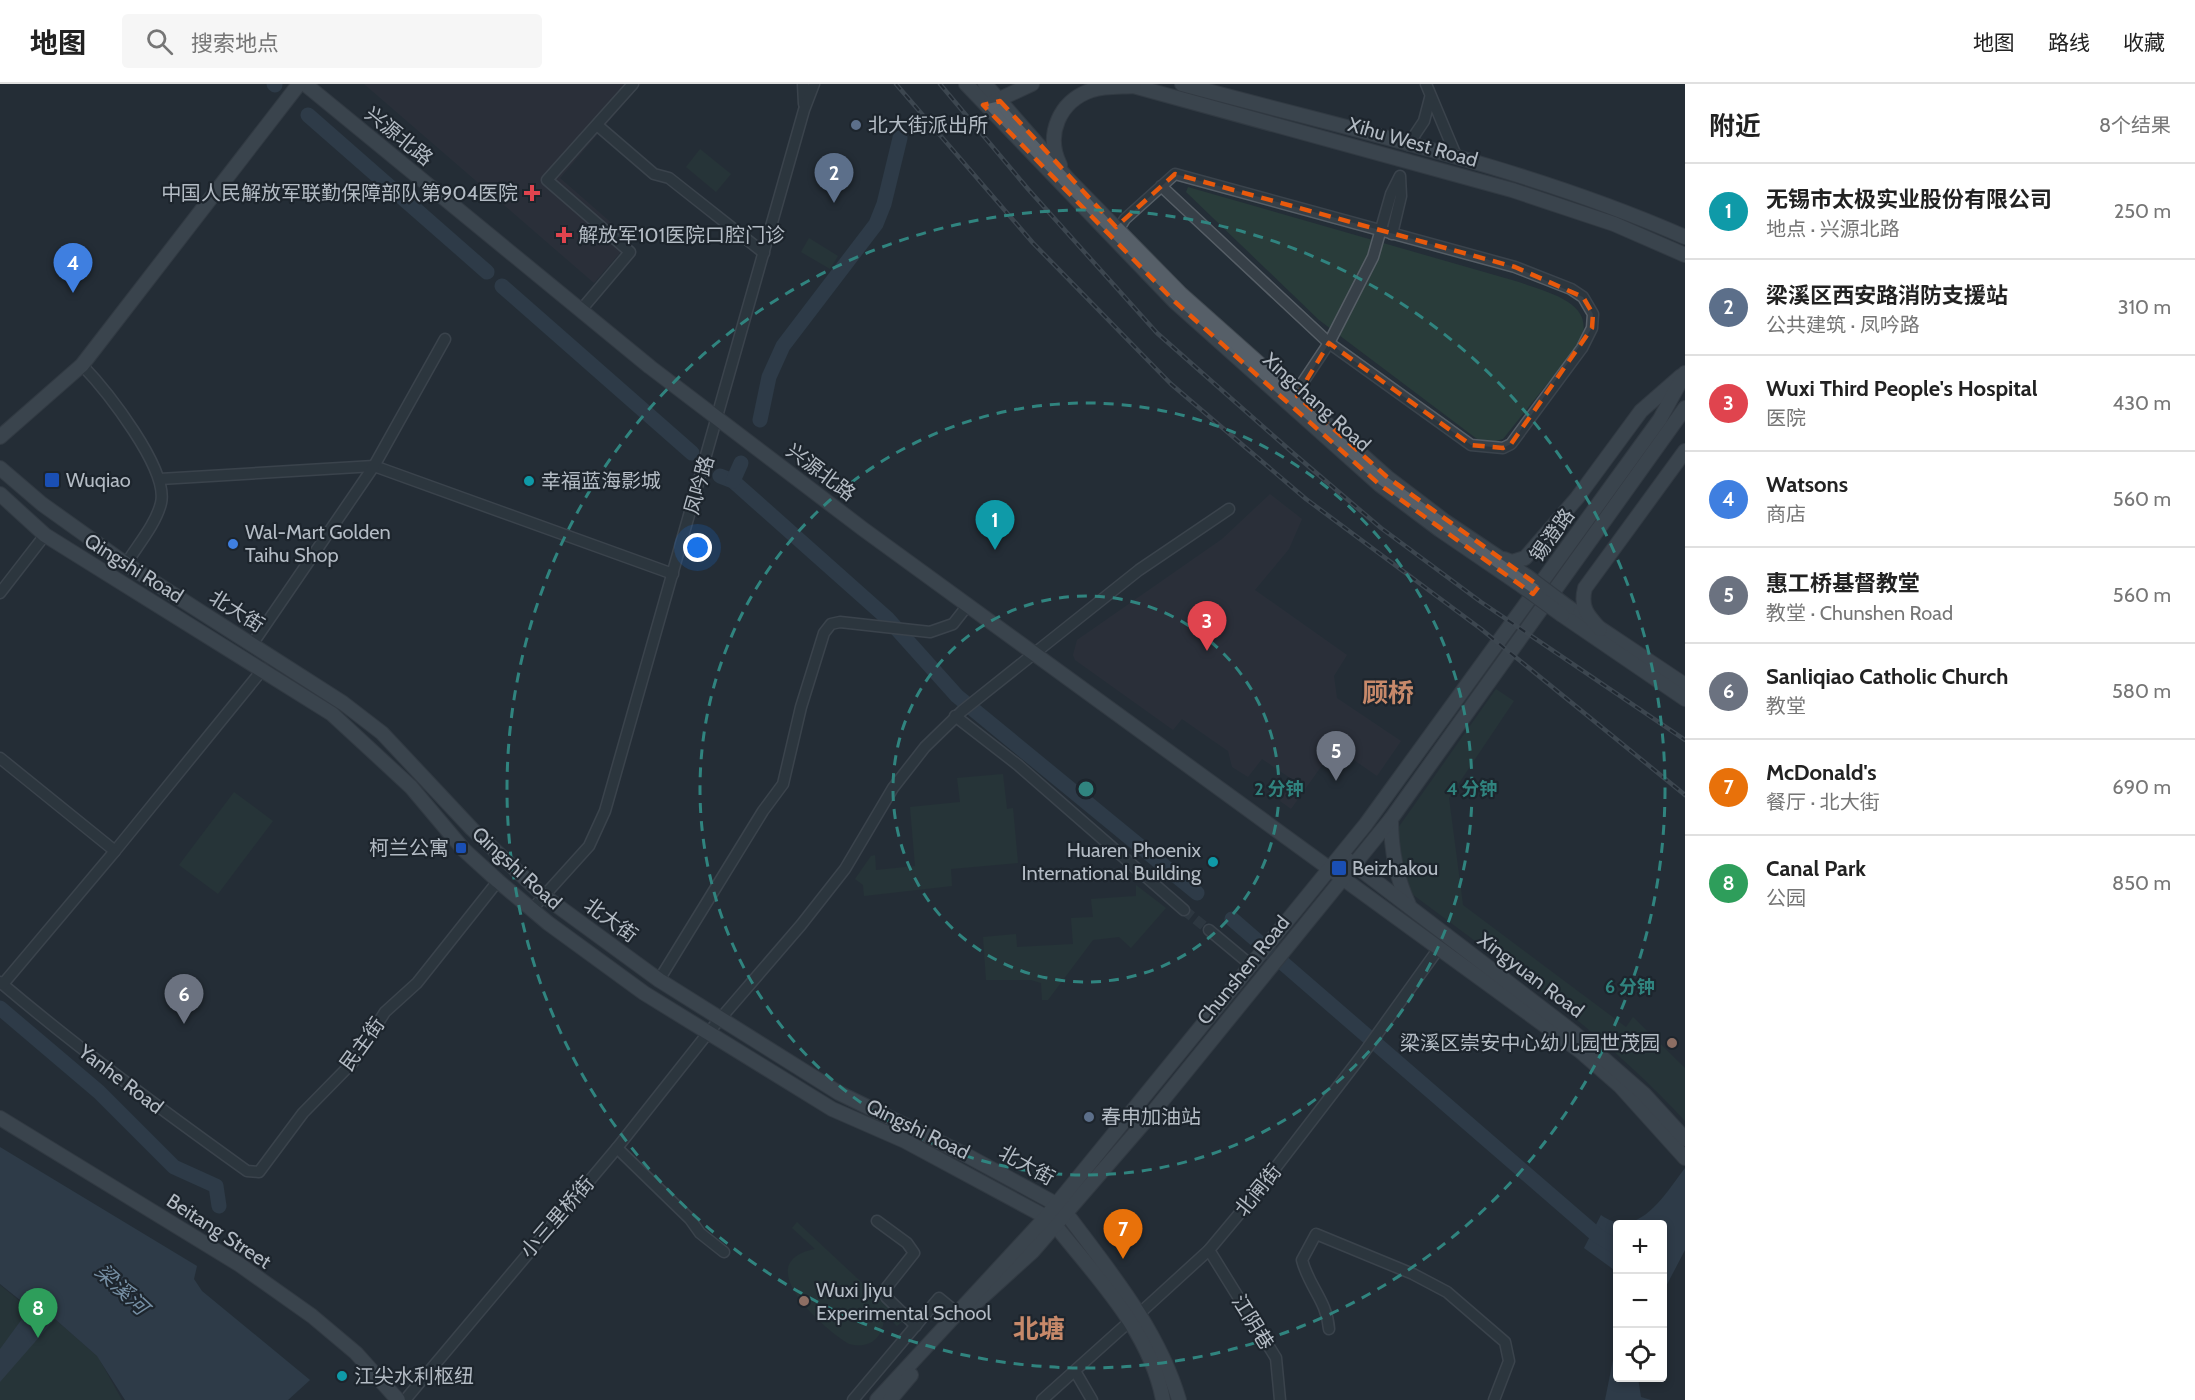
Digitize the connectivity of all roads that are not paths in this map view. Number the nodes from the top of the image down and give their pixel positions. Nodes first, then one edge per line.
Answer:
1 (298, 84) edge
2 (306, 84) edge
3 (633, 84) edge
4 (803, 84) edge
5 (814, 84) edge
6 (966, 84) edge
7 (1032, 84) edge
8 (1182, 84) edge
9 (1426, 84) edge
10 (989, 85) edge
11 (1130, 85) edge
12 (1430, 98) junction
13 (1000, 101) junction
14 (983, 105) junction
15 (804, 110) junction
16 (1252, 110) junction
17 (597, 125) junction
18 (1408, 145) junction
19 (1457, 158) junction
20 (1405, 160) junction
21 (1069, 180) junction
22 (1161, 186) junction
23 (1118, 230) junction
24 (1387, 233) junction
25 (1685, 237) edge
26 (764, 253) junction
27 (1685, 255) edge
28 (580, 310) junction
29 (445, 339) dead end
30 (1329, 343) junction
31 (82, 365) junction
32 (1685, 373) edge
33 (1295, 394) junction
34 (1685, 408) edge
35 (718, 418) junction
36 (0, 437) edge
37 (1685, 451) edge
38 (374, 466) junction
39 (0, 468) edge
40 (160, 479) junction
41 (0, 494) edge
42 (1229, 509) dead end
43 (45, 535) junction
44 (1591, 536) joint
45 (1496, 556) junction
46 (126, 564) junction
47 (673, 574) junction
48 (1525, 581) junction
49 (0, 593) edge
50 (968, 605) junction
51 (1565, 611) junction
52 (1600, 628) junction
53 (253, 643) junction
54 (1035, 654) junction
55 (263, 669) junction
56 (1685, 685) edge
57 (1685, 699) edge
58 (958, 714) junction
59 (1445, 716) joint
60 (0, 758) edge
61 (1391, 819) junction
62 (115, 851) junction
63 (1341, 855) junction
64 (1355, 864) junction
65 (1331, 867) junction
66 (1344, 878) junction
67 (498, 881) junction
68 (544, 896) junction
69 (1410, 907) junction
70 (533, 908) junction
71 (1184, 910) tunnel mouth
72 (1209, 930) tunnel mouth
73 (1439, 948) junction
74 (1256, 960) junction
75 (659, 980) junction
76 (1, 983) edge
77 (720, 1019) junction
78 (708, 1033) junction
79 (0, 1118) edge
80 (1680, 1143) edge
81 (617, 1148) junction
82 (1685, 1158) edge
83 (247, 1172) joint
84 (1061, 1209) junction
85 (877, 1221) dead end
86 (1050, 1221) junction
87 (1209, 1250) junction
88 (724, 1252) dead end
89 (956, 1312) junction
90 (1135, 1317) junction
91 (916, 1326) junction
92 (1329, 1329) dead end
93 (1075, 1371) junction
94 (398, 1400) edge
95 (405, 1400) edge
96 (853, 1400) edge
97 (877, 1400) edge
98 (890, 1400) edge
99 (1042, 1400) edge
100 (1092, 1400) edge
101 (1163, 1400) edge
102 (1179, 1400) edge
103 (1280, 1400) edge
104 (1494, 1400) edge

1 - 31 main road
2 - 28 main road, 兴源北路
3 - 17 street
4 - 15 street
5 - 15 street
6 - 14 main road, Xingchang Road
7 - 13 main road
8 - 16 main road, Xihu West Road
9 - 12 street
10 - 13 main road, Xingchang Road
10 - 14 main road
11 - 16 main road, Xihu West Road
11 - 21 main road, Xihu West Road
12 - 18 street
12 - 19 street
13 - 14 main road
13 - 21 main road, Xingchang Road
14 - 48 main road, Xingchang Road
15 - 26 street, 凤吟路
16 - 18 main road, Xihu West Road
16 - 20 main road, Xihu West Road
17 - 26 street
17 - 28 street
18 - 19 main road, Xihu West Road
19 - 25 main road, Xihu West Road
20 - 24 street
20 - 27 main road, Xihu West Road
21 - 23 main road, Xingchang Road
22 - 23 street
22 - 24 street
22 - 30 street
23 - 33 main road, Xingchang Road
24 - 30 street
24 - 30 street
26 - 35 street, 凤吟路
28 - 35 main road, 兴源北路
29 - 38 street
30 - 33 street
31 - 36 main road
31 - 40 street
32 - 45 main road
32 - 59 main road, 锡澄路
33 - 45 main road, Xingchang Road
34 - 44 main road, 锡澄路
35 - 47 street, 凤吟路
35 - 50 main road, 兴源北路
37 - 52 main road
38 - 40 street
38 - 47 street
38 - 53 street
39 - 46 main road, 北大街
40 - 46 street
41 - 43 main road, Qingshi Road
42 - 54 street, 小三里桥街
43 - 49 street
43 - 55 main road, Qingshi Road
44 - 61 main road, Chunshen Road
45 - 48 main road, Xingchang Road
46 - 53 main road, 北大街
47 - 68 street, 凤吟路
48 - 51 main road, Xingchang Road, bridge
50 - 54 main road, 兴源北路
50 - 75 street
51 - 52 main road, Xingchang Road
51 - 57 main road, Xingchang Road
52 - 56 main road, Xingchang Road
53 - 68 main road, 北大街
54 - 58 street, 小三里桥街
54 - 65 main road, 兴源北路
55 - 62 street
55 - 67 main road, Qingshi Road
58 - 71 street
58 - 77 street, 小三里桥街
59 - 63 main road, Chunshen Road
60 - 62 street
61 - 64 main road, Chunshen Road
61 - 69 main road
62 - 76 street
63 - 64 main road, Xingyuan Road
63 - 65 main road, Chunshen Road
64 - 66 main road, Chunshen Road
64 - 69 main road, Xingyuan Road
65 - 66 main road, 兴源北路
65 - 74 main road, Chunshen Road
66 - 73 main road, 兴源北路
66 - 84 main road, Chunshen Road
67 - 70 main road, Qingshi Road
67 - 83 street, 民主街
68 - 70 street, 凤吟路
68 - 75 main road, 北大街
69 - 80 main road, Xingyuan Road
70 - 78 main road, Qingshi Road
72 - 74 street
73 - 80 main road, 兴源北路
73 - 87 street, 北闸街
74 - 84 main road, Chunshen Road
75 - 77 main road, 北大街
76 - 83 street, Yanhe Road
77 - 78 street, 小三里桥街
77 - 84 main road, 北大街
78 - 81 street, 小三里桥街
78 - 86 main road, Qingshi Road
79 - 94 main road, Beitang Street
80 - 82 main road
81 - 88 street
81 - 95 street, 小三里桥街
84 - 86 main road, Chunshen Road
84 - 90 main road, 北大街
85 - 91 street
86 - 89 main road, Chunshen Road
86 - 90 main road
86 - 98 main road, Chunshen Road
87 - 90 street, 北闸街
87 - 103 street, 江阴巷
89 - 91 street
89 - 97 main road, Chunshen Road
90 - 93 street, 北闸街
90 - 101 main road
90 - 102 main road, 北大街
91 - 96 street
92 - 104 street
93 - 99 street, 北闸街
93 - 100 street

